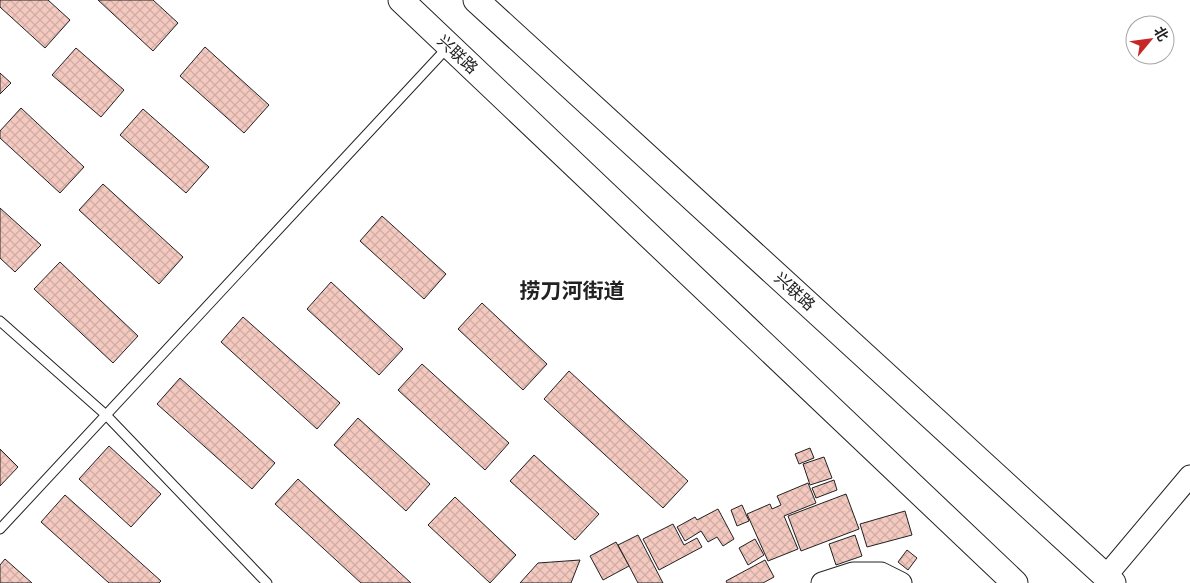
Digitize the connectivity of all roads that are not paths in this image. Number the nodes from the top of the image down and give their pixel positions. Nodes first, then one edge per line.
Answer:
1 (401, 0) edge
2 (476, 0) edge
3 (449, 46) junction
4 (0, 320) edge
5 (106, 416) junction
6 (1190, 476) edge
7 (0, 529) edge
8 (1110, 580) edge
9 (268, 583) edge
10 (822, 583) edge
11 (901, 583) edge
12 (1015, 583) edge

1 - 3 main road, 兴联路
2 - 8 main road, 兴联路
3 - 5 lane
3 - 12 main road, 兴联路
4 - 5 lane
5 - 7 lane
5 - 9 lane
6 - 8 street
10 - 11 street

